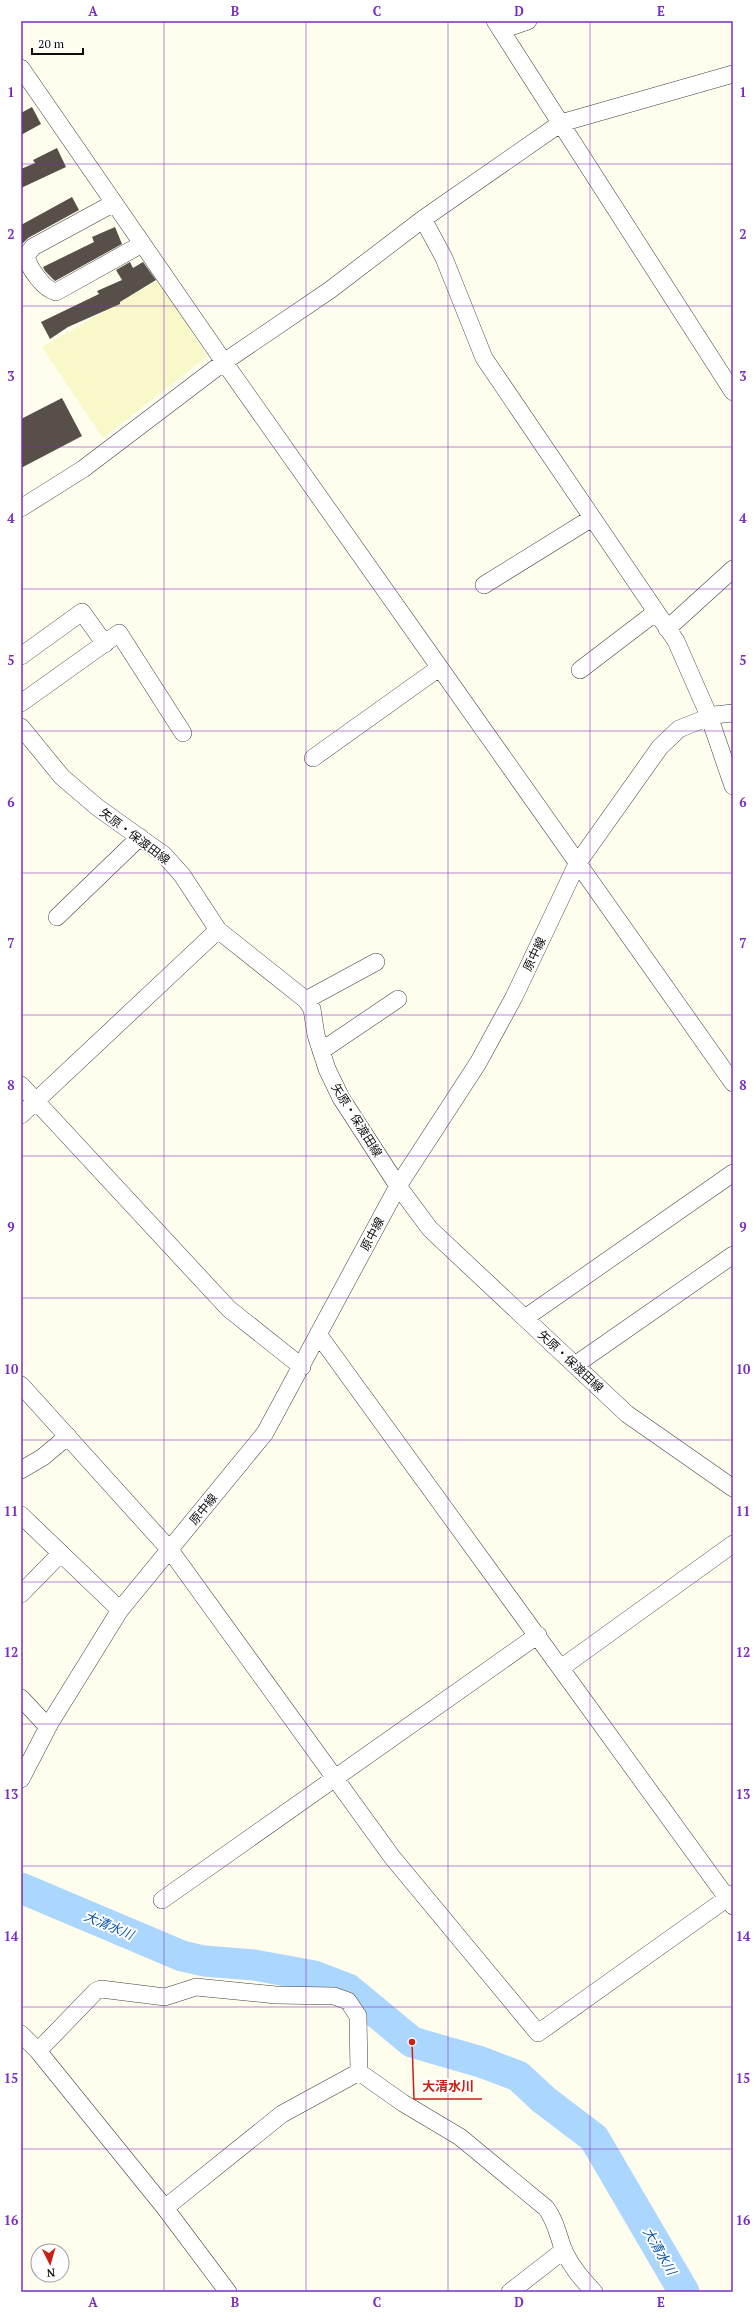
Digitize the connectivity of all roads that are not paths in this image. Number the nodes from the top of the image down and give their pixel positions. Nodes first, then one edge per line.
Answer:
1 (528, 21) edge
2 (498, 26) edge
3 (21, 68) edge
4 (733, 74) edge
5 (561, 123) junction
6 (114, 203) junction
7 (423, 219) junction
8 (142, 244) junction
9 (224, 362) junction
10 (733, 392) edge
11 (21, 508) edge
12 (592, 518) junction
13 (733, 569) edge
14 (484, 585) dead end
15 (656, 612) junction
16 (667, 629) junction
17 (105, 644) junction
18 (21, 656) edge
19 (439, 668) junction
20 (580, 670) dead end
21 (21, 703) edge
22 (733, 713) edge
23 (709, 716) junction
24 (23, 733) edge
25 (183, 733) dead end
26 (312, 758) dead end
27 (733, 786) edge
28 (140, 838) junction
29 (577, 864) junction
30 (57, 917) dead end
31 (218, 930) junction
32 (376, 962) dead end
33 (398, 999) dead end
34 (306, 1000) junction
35 (321, 1051) junction
36 (733, 1083) edge
37 (21, 1085) edge
38 (36, 1101) junction
39 (21, 1114) edge
40 (733, 1173) edge
41 (398, 1186) junction
42 (733, 1255) edge
43 (525, 1318) junction
44 (318, 1334) junction
45 (575, 1365) junction
46 (302, 1367) junction
47 (21, 1385) edge
48 (68, 1436) junction
49 (21, 1470) edge
50 (733, 1488) edge
51 (21, 1515) edge
52 (733, 1544) edge
53 (170, 1550) junction
54 (60, 1553) junction
55 (21, 1594) edge
56 (120, 1610) junction
57 (538, 1635) junction
58 (561, 1668) junction
59 (21, 1698) edge
60 (48, 1727) junction
61 (334, 1778) junction
62 (21, 1779) edge
63 (731, 1899) edge
64 (162, 1900) dead end
65 (21, 2034) edge
66 (38, 2051) junction
67 (359, 2072) junction
68 (165, 2208) junction
69 (564, 2250) junction
70 (228, 2292) edge
71 (510, 2292) edge
72 (594, 2292) edge

1 - 2 street
2 - 5 street
3 - 6 street
4 - 5 street
5 - 7 street
5 - 10 street
6 - 8 street
6 - 8 street
7 - 9 street
7 - 12 street
8 - 9 street
9 - 11 street
9 - 19 street
12 - 14 street
12 - 15 street
13 - 16 street
15 - 16 street
15 - 20 street
16 - 23 street
17 - 18 street
17 - 21 street
17 - 25 street
19 - 26 street
19 - 29 street
22 - 23 street, 原中線
23 - 27 street
23 - 29 street, 原中線
24 - 28 street, 矢原・保渡田線
28 - 30 street
28 - 31 street, 矢原・保渡田線
29 - 36 street
29 - 41 street, 原中線
31 - 34 street, 矢原・保渡田線
31 - 38 street
32 - 34 street
33 - 35 street
34 - 35 street, 矢原・保渡田線
35 - 41 street, 矢原・保渡田線
37 - 38 street
38 - 39 street
38 - 46 street
40 - 43 street
41 - 43 street, 矢原・保渡田線
41 - 44 street, 原中線
42 - 45 street
43 - 45 street, 矢原・保渡田線
44 - 46 street, 原中線
44 - 57 street
45 - 50 street, 矢原・保渡田線
46 - 53 street, 原中線
47 - 48 street
48 - 49 street
48 - 53 street
51 - 54 street
52 - 58 street
53 - 56 street, 原中線
53 - 61 street
54 - 55 street
54 - 56 street
56 - 60 street, 原中線
57 - 58 street
57 - 61 street
58 - 63 street
59 - 60 street
60 - 62 street, 原中線
61 - 63 street
61 - 64 street
65 - 66 street
66 - 67 street
66 - 68 street
67 - 68 street
67 - 69 street
68 - 70 street
69 - 71 street
69 - 72 street

